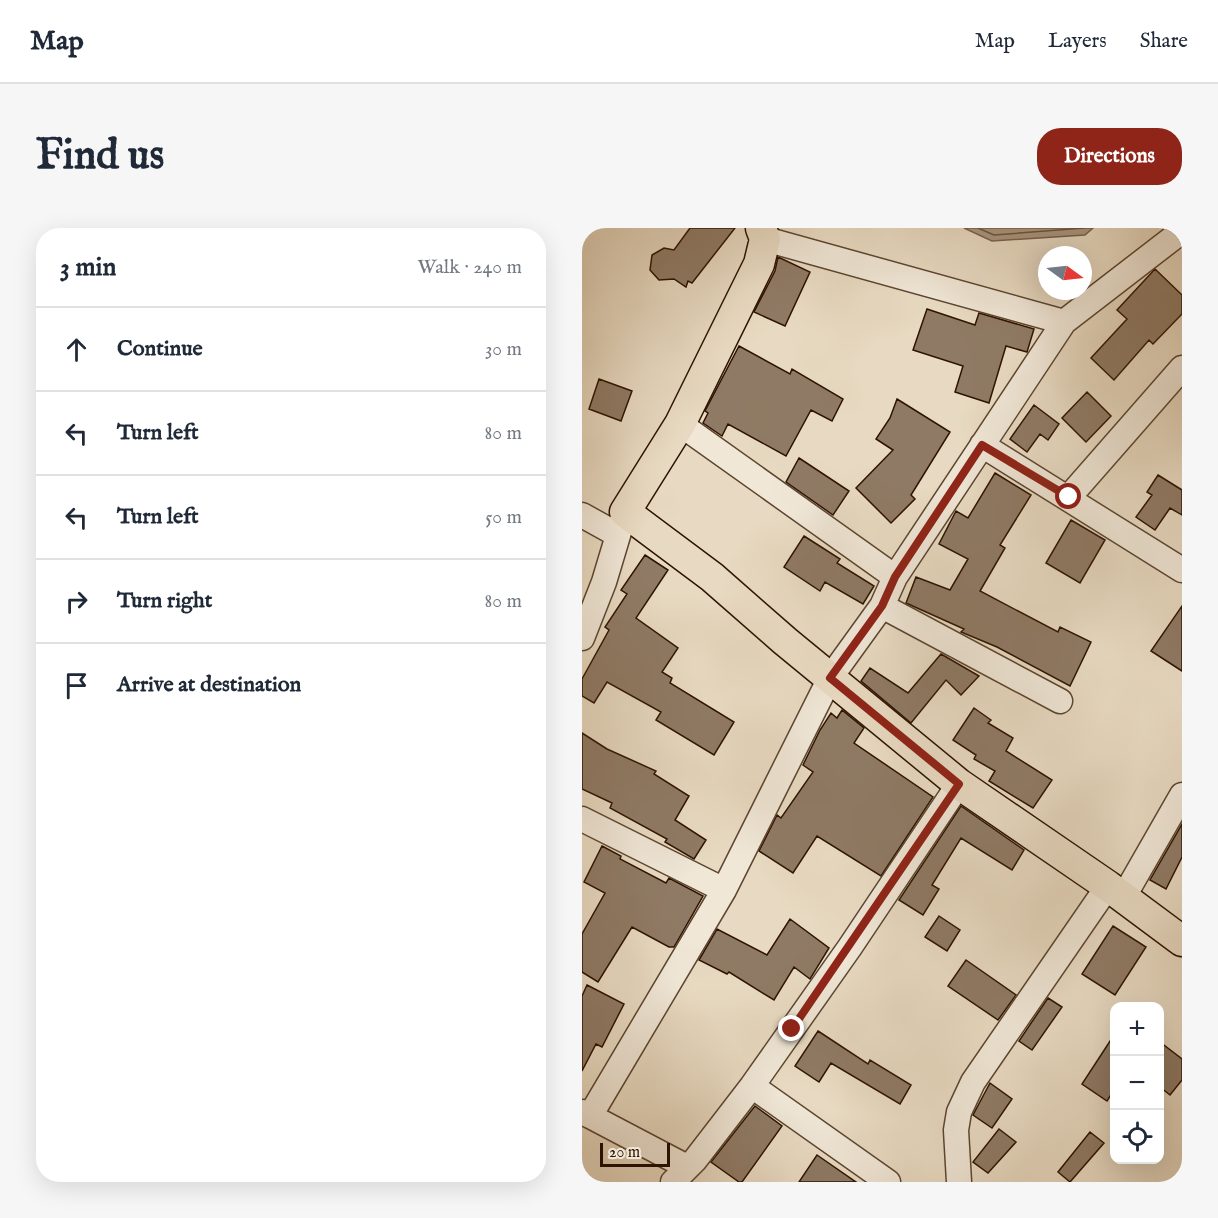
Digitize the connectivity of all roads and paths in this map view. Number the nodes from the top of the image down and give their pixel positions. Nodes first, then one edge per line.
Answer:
1 (1182, 231) edge
2 (763, 234) edge
3 (1064, 322) junction
4 (1182, 368) edge
5 (680, 424) junction
6 (982, 445) junction
7 (1069, 497) junction
8 (582, 515) edge
9 (621, 523) junction
10 (1182, 570) edge
11 (895, 577) junction
12 (882, 606) junction
13 (582, 638) edge
14 (830, 678) junction
15 (1060, 701) dead end
16 (959, 784) junction
17 (1182, 795) edge
18 (582, 819) edge
19 (724, 890) junction
20 (1115, 892) junction
21 (1182, 941) edge
22 (752, 1086) junction
23 (586, 1114) edge
24 (680, 1174) edge
25 (888, 1182) edge
26 (959, 1182) edge

1 - 3 street
2 - 3 street
2 - 5 main road
3 - 6 street
4 - 7 street
5 - 9 main road
5 - 11 street
6 - 7 street
6 - 11 street
7 - 10 street
8 - 9 street
9 - 13 street
9 - 14 main road
11 - 12 street
12 - 14 street
12 - 15 street
14 - 16 main road
14 - 19 street
16 - 20 main road
16 - 22 street
17 - 20 street
18 - 19 street
19 - 23 street
20 - 21 main road
20 - 26 street
22 - 24 street
22 - 25 street
23 - 24 street

